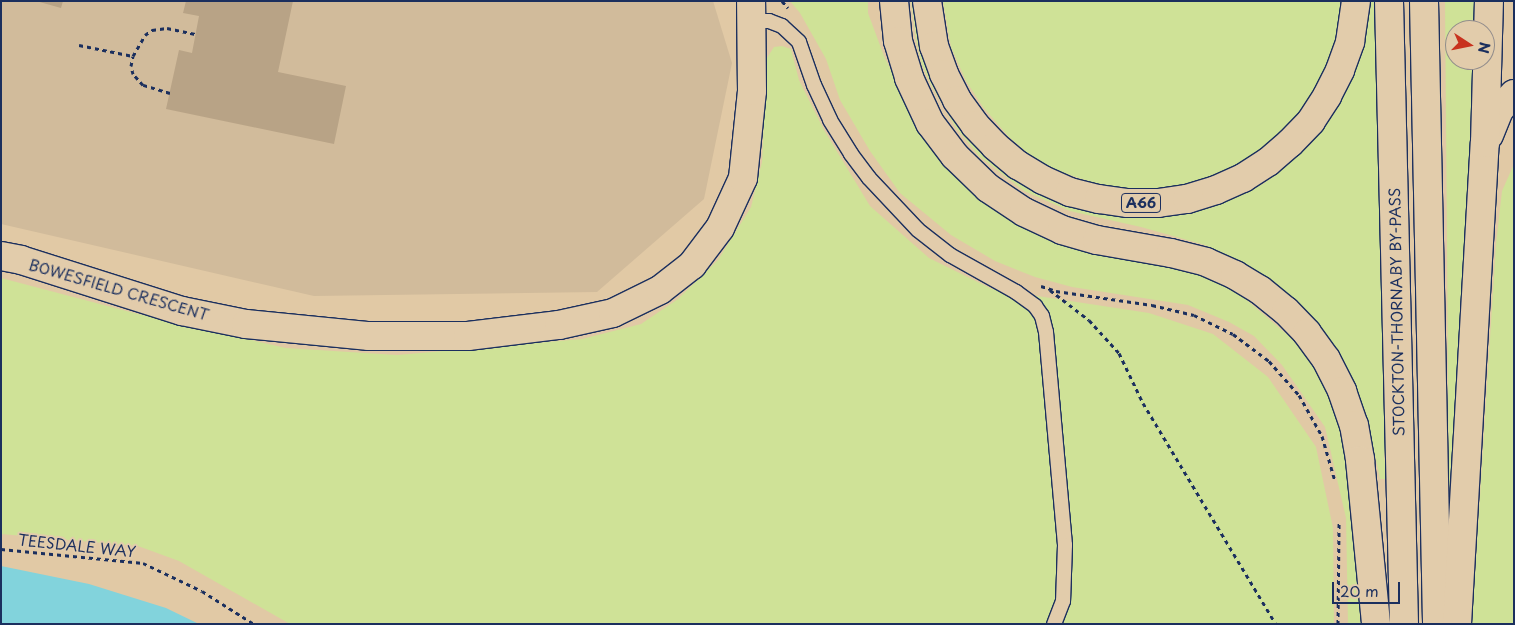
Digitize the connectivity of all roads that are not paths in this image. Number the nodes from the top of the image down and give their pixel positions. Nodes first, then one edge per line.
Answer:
1 (894, 1) edge
2 (927, 1) edge
3 (1356, 1) edge
4 (1389, 1) edge
5 (1424, 1) edge
6 (1490, 1) edge
7 (752, 11) edge
8 (1514, 94) edge
9 (1485, 144) junction
10 (1, 256) edge
11 (1054, 624) edge
12 (1376, 624) edge
13 (1404, 624) edge
14 (1437, 624) edge
15 (1457, 624) edge

1 - 12 main road
2 - 3 main road, A66
4 - 13 main road, STOCKTON-THORNABY BY-PASS
5 - 14 main road
6 - 9 main road
7 - 10 main road, BOWESFIELD CRESCENT
7 - 11 lane
8 - 9 main road
9 - 15 main road

